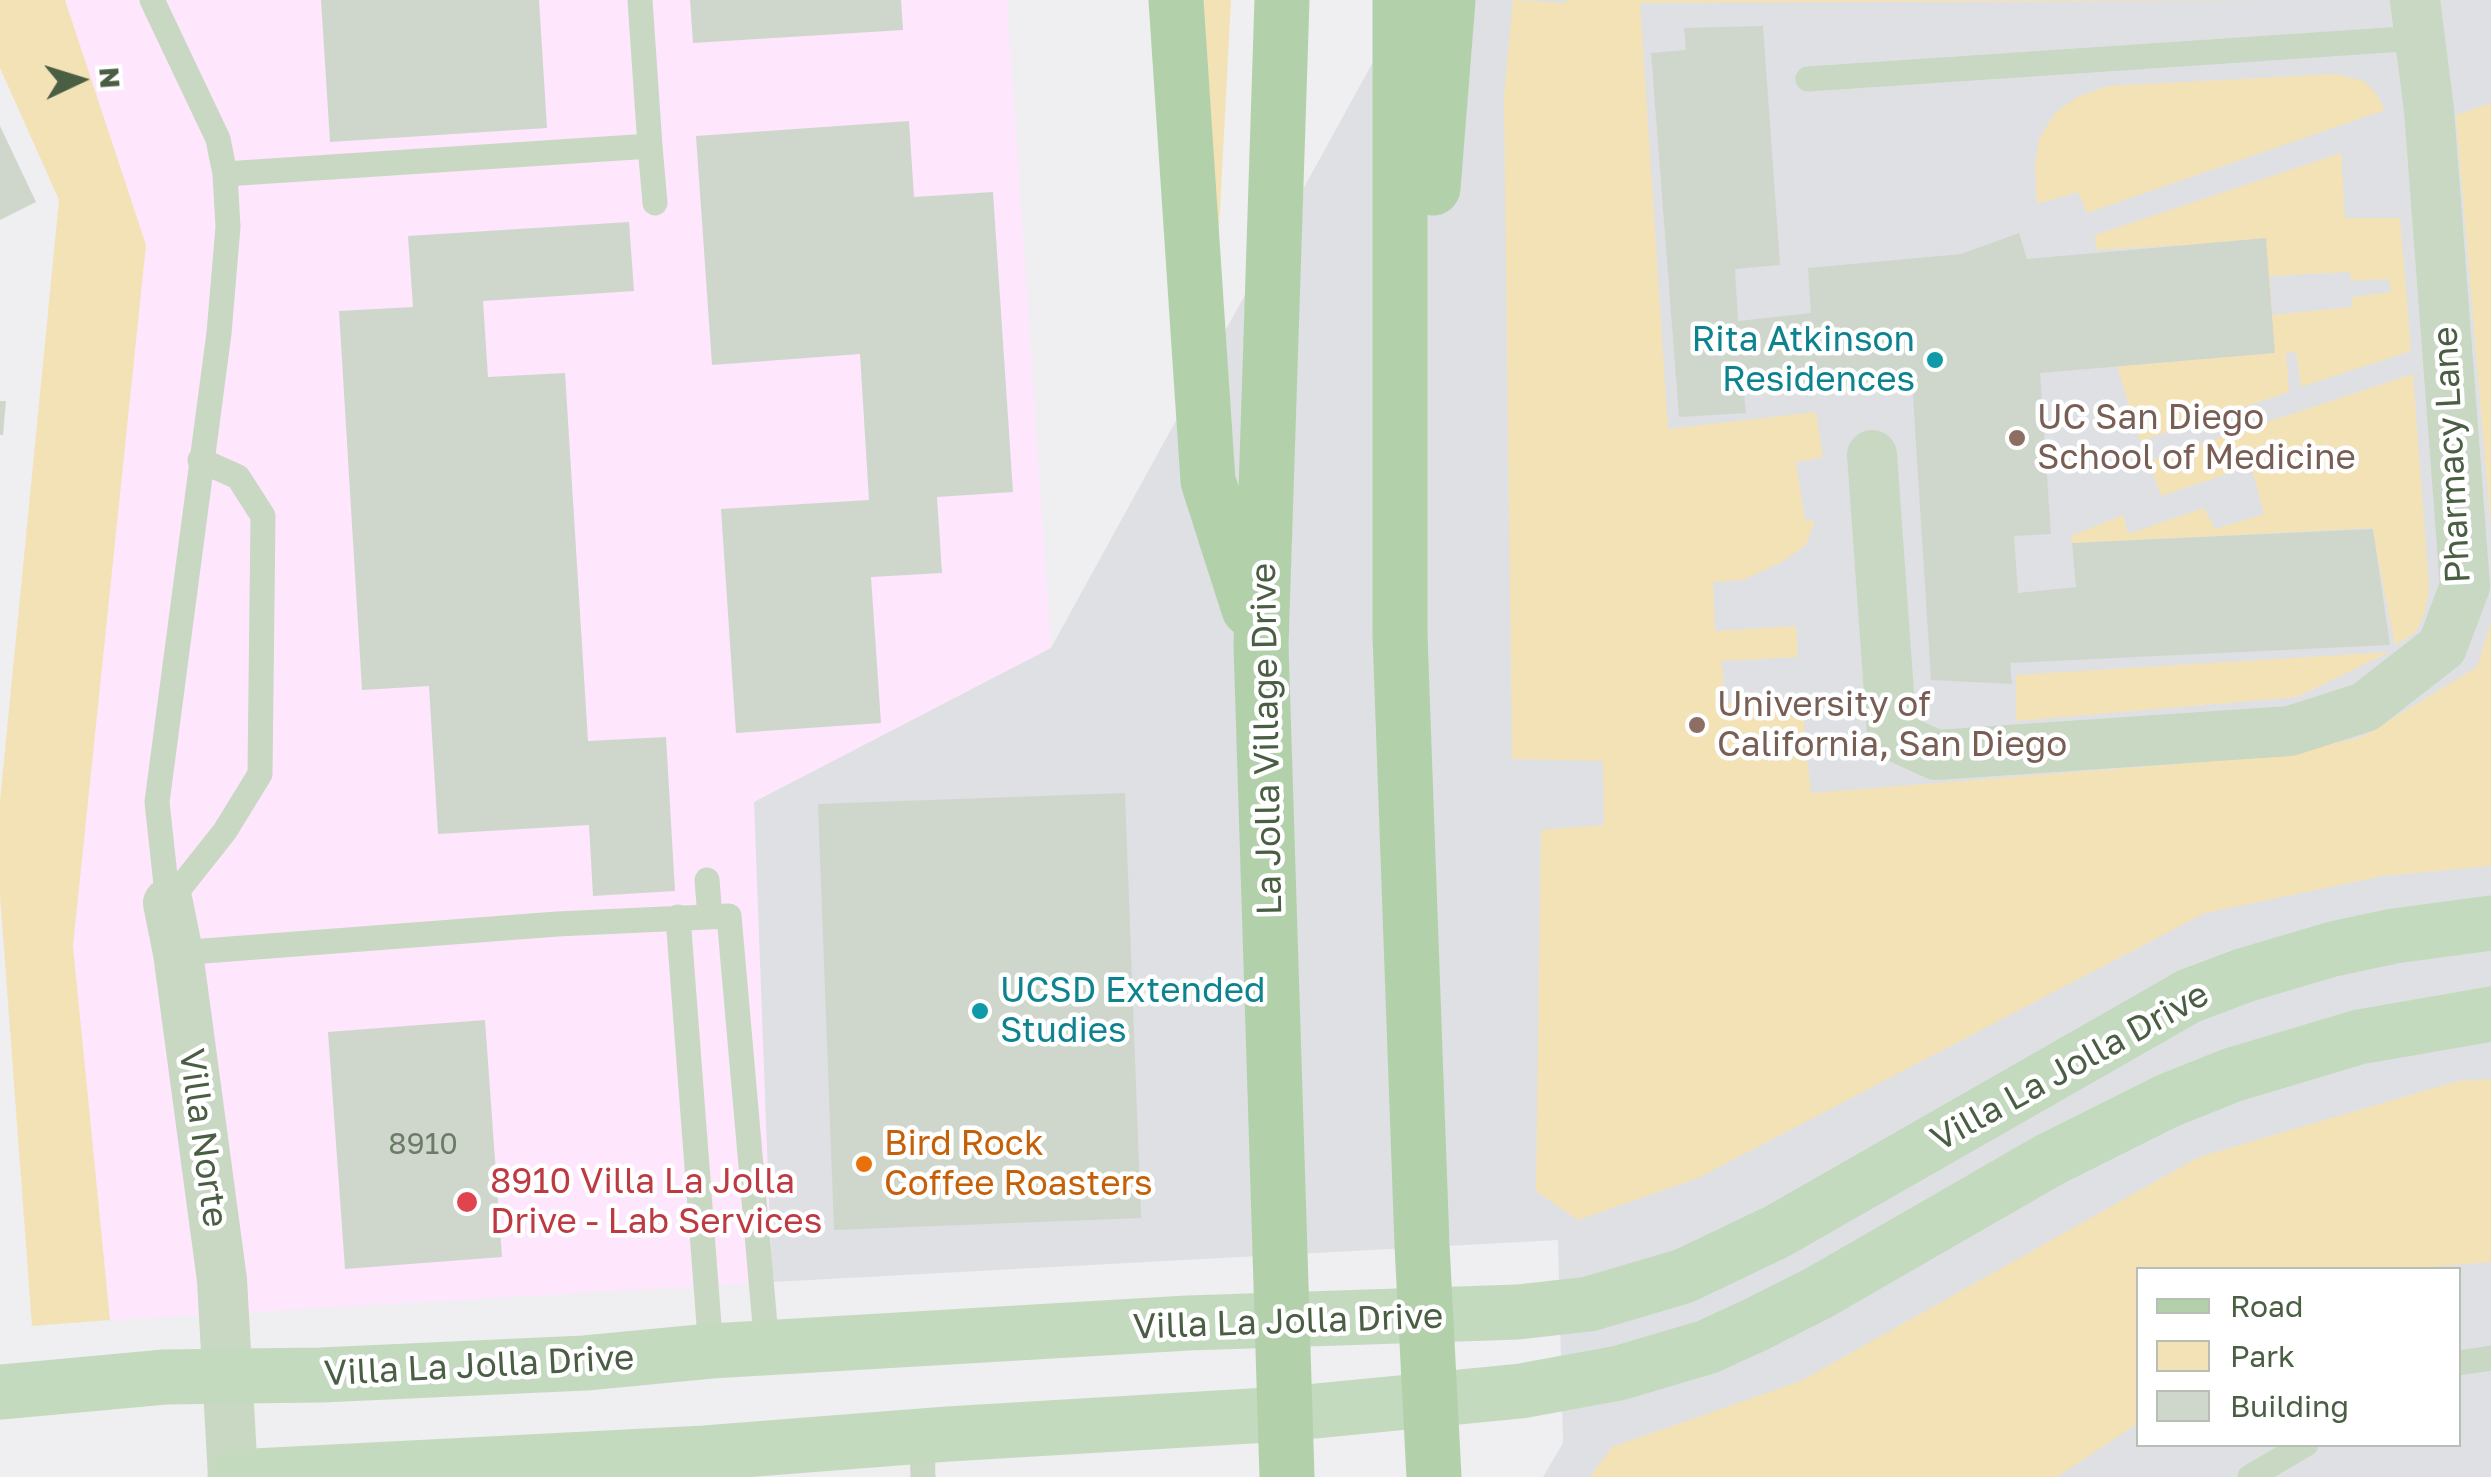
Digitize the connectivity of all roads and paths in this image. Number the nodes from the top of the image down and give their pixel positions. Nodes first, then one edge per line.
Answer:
1 (152, 0) edge
2 (640, 0) edge
3 (1176, 0) edge
4 (1282, 0) edge
5 (1400, 0) edge
6 (1448, 0) edge
7 (2417, 19) edge
8 (1808, 79) dead end
9 (650, 146) junction
10 (225, 174) junction
11 (655, 203) dead end
12 (1872, 454) dead end
13 (200, 460) junction
14 (1400, 635) junction
15 (1261, 646) junction
16 (707, 880) dead end
17 (168, 903) junction
18 (678, 917) junction
19 (719, 917) junction
20 (2491, 923) edge
21 (178, 953) junction
22 (2491, 1014) edge
23 (1428, 1317) junction
24 (1284, 1320) junction
25 (767, 1348) junction
26 (711, 1351) junction
27 (2491, 1358) edge
28 (2461, 1363) edge
29 (229, 1375) junction
30 (0, 1392) edge
31 (1429, 1402) junction
32 (1285, 1414) junction
33 (2301, 1447) edge
34 (923, 1456) edge
35 (234, 1477) edge
36 (1287, 1477) edge
37 (1434, 1477) edge
38 (2250, 1477) edge

1 - 10 lane
2 - 9 lane
3 - 15 main road
4 - 15 main road, La Jolla Village Drive
5 - 14 main road
6 - 14 main road
7 - 8 lane
7 - 12 street, Pharmacy Lane
9 - 10 lane
9 - 11 lane
10 - 13 lane
13 - 17 lane
13 - 17 lane
14 - 23 main road
15 - 24 main road, La Jolla Village Drive
16 - 19 lane
17 - 21 street, Villa Norte
18 - 19 lane
18 - 21 lane
18 - 26 lane
19 - 25 lane
20 - 23 main road, Villa La Jolla Drive
21 - 29 street, Villa Norte
22 - 31 main road, Villa La Jolla Drive
23 - 24 main road, Villa La Jolla Drive
23 - 31 main road
24 - 25 main road, Villa La Jolla Drive
24 - 32 main road, La Jolla Village Drive
25 - 26 main road, Villa La Jolla Drive
26 - 29 main road, Villa La Jolla Drive
27 - 28 lane
29 - 30 main road, Villa La Jolla Drive
29 - 35 street, Villa Norte
31 - 32 main road, Villa La Jolla Drive
31 - 37 main road
32 - 34 main road, Villa La Jolla Drive
32 - 36 main road, La Jolla Village Drive
33 - 38 lane
34 - 35 main road, Villa La Jolla Drive

